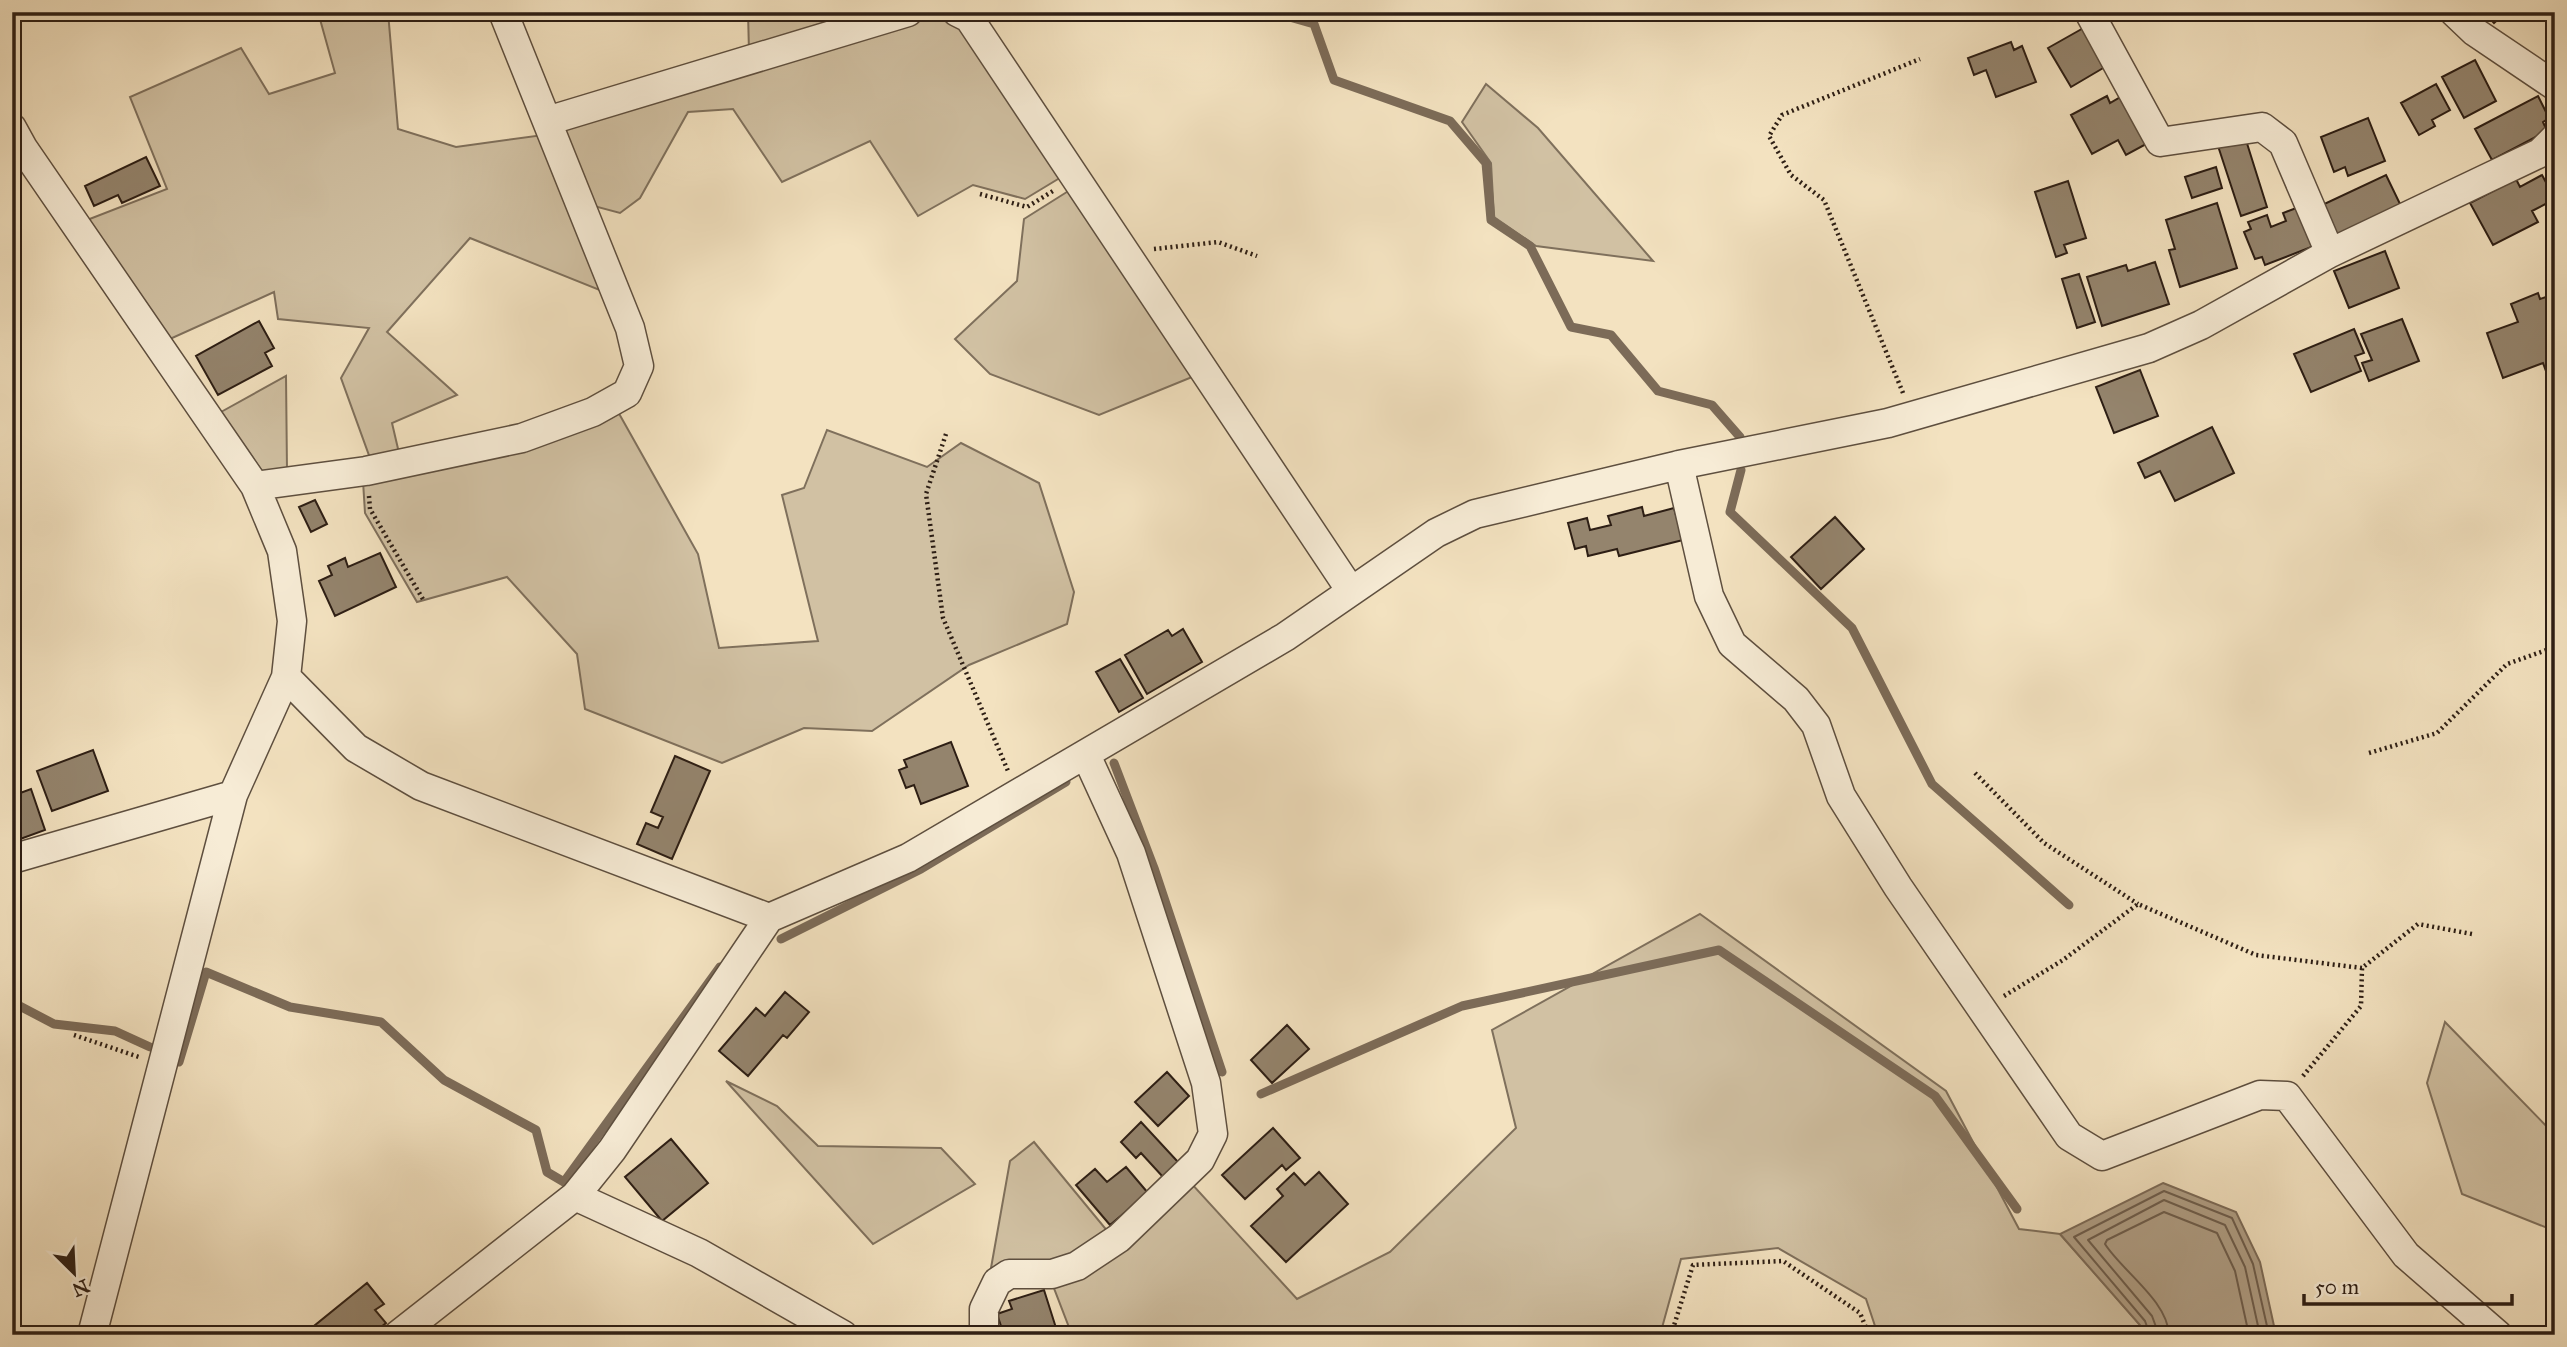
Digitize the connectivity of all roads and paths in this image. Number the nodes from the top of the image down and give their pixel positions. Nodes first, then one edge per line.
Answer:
1 (503, 12) edge
2 (908, 12) edge
3 (957, 12) edge
4 (2089, 12) edge
5 (2454, 12) edge
6 (1920, 59) dead end
7 (2555, 86) edge
8 (547, 121) junction
9 (12, 128) edge
10 (2555, 138) edge
11 (1075, 177) junction
12 (980, 194) dead end
13 (1125, 253) junction
14 (2330, 253) junction
15 (1257, 256) dead end
16 (1912, 416) junction
17 (946, 434) dead end
18 (1679, 465) junction
19 (366, 471) junction
20 (255, 486) junction
21 (1351, 591) junction
22 (424, 601) dead end
23 (2555, 647) edge
24 (286, 677) junction
25 (2369, 753) dead end
26 (1086, 755) junction
27 (1975, 772) dead end
28 (1018, 794) junction
29 (233, 795) junction
30 (12, 859) edge
31 (2138, 904) junction
32 (769, 918) junction
33 (2472, 934) dead end
34 (2362, 968) junction
35 (1983, 1008) junction
36 (74, 1035) dead end
37 (162, 1066) junction
38 (2287, 1096) junction
39 (575, 1196) junction
40 (92, 1335) edge
41 (398, 1335) edge
42 (843, 1335) edge
43 (984, 1335) edge
44 (1671, 1335) edge
45 (1869, 1335) edge
46 (2498, 1335) edge

1 - 8 street
2 - 8 street
3 - 11 street
4 - 14 street
5 - 7 street
6 - 16 path
8 - 19 street
9 - 20 street
10 - 14 street
11 - 12 path
11 - 13 street
13 - 15 path
13 - 21 street
14 - 16 street
16 - 18 street
17 - 28 path
18 - 21 street
18 - 35 street
19 - 20 street
19 - 22 path
20 - 24 street
21 - 26 street
23 - 25 path
24 - 29 street
24 - 32 street
26 - 28 street
26 - 43 street
27 - 31 path
28 - 32 street
29 - 30 street
29 - 37 street
31 - 34 path
31 - 35 path
32 - 39 street
33 - 34 path
34 - 38 path
35 - 38 street
36 - 37 path
37 - 40 street
38 - 46 street
39 - 41 street
39 - 42 street
44 - 45 path

